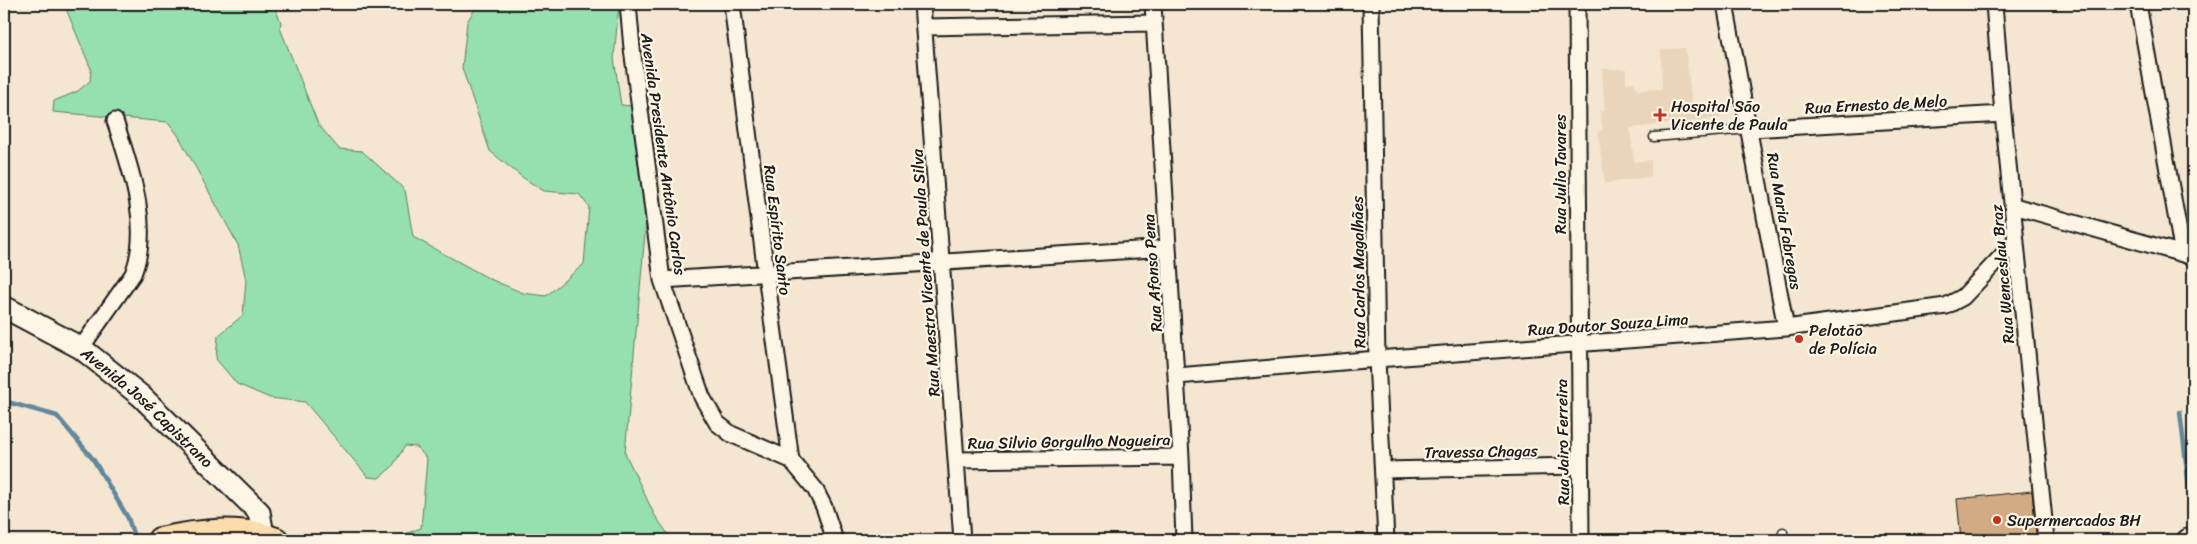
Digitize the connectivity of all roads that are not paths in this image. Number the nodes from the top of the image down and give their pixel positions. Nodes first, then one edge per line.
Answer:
1 (628, 4) edge
2 (732, 4) edge
3 (922, 4) edge
4 (1153, 4) edge
5 (1371, 4) edge
6 (1577, 4) edge
7 (1726, 4) edge
8 (1994, 4) edge
9 (2138, 4) edge
10 (1153, 23) junction
11 (924, 26) junction
12 (2003, 114) junction
13 (115, 120) dead end
14 (1750, 129) junction
15 (1654, 137) dead end
16 (2014, 206) junction
17 (2016, 241) junction
18 (1168, 248) junction
19 (2188, 255) edge
20 (942, 263) junction
21 (766, 274) junction
22 (662, 280) junction
23 (4, 307) edge
24 (1786, 328) junction
25 (1578, 344) junction
26 (81, 348) junction
27 (1377, 359) junction
28 (1177, 376) junction
29 (1181, 457) junction
30 (791, 460) junction
31 (957, 460) junction
32 (1580, 466) junction
33 (1383, 470) junction
34 (269, 538) edge
35 (2193, 538) edge
36 (160, 540) edge
37 (835, 540) edge
38 (962, 540) edge
39 (1184, 540) edge
40 (1386, 540) edge
41 (1581, 540) edge
42 (2046, 540) edge
43 (2188, 540) edge

1 - 22 street, Avenida Presidente Antônio Carlos
2 - 21 street, Rua Espírito Santo
3 - 11 street, Rua Maestro Vicente de Paula Silva
4 - 10 street, Rua Afonso Pena
5 - 27 street, Rua Carlos Magalhães
6 - 25 street, Rua Julio Tavares
7 - 14 street, Rua Maria Fabregas
8 - 12 street, Rua Wenceslau Braz
9 - 19 street
10 - 11 street
10 - 18 street, Rua Afonso Pena
11 - 20 street, Rua Maestro Vicente de Paula Silva
12 - 14 street, Rua Ernesto de Melo
12 - 16 street, Rua Wenceslau Braz
13 - 26 street
14 - 15 lane
14 - 24 street, Rua Maria Fabregas
16 - 17 street, Rua Wenceslau Braz
16 - 19 street
17 - 24 street, Rua Doutor Souza Lima
17 - 42 street, Rua Wenceslau Braz
18 - 20 street
18 - 28 street, Rua Afonso Pena
20 - 21 street
20 - 31 street, Rua Maestro Vicente de Paula Silva
21 - 22 street
21 - 30 street, Rua Espírito Santo
22 - 30 street, Avenida Presidente Antônio Carlos
23 - 26 street, Avenida José Capistrano
24 - 25 street, Rua Doutor Souza Lima
25 - 27 street, Rua Doutor Souza Lima
25 - 32 street, Rua Jairo Ferreira
26 - 34 street, Avenida José Capistrano
27 - 28 street, Rua Doutor Souza Lima
27 - 33 street, Rua Carlos Magalhães
28 - 29 street, Rua Afonso Pena
29 - 31 street, Rua Silvio Gorgulho Nogueira
29 - 39 street, Rua Afonso Pena
30 - 37 street, Avenida Presidente Antônio Carlos
31 - 38 street, Rua Maestro Vicente de Paula Silva
32 - 33 street, Travessa Chagas
32 - 41 street, Rua Jairo Ferreira
33 - 40 street, Rua Carlos Magalhães
34 - 36 main road
35 - 43 street

